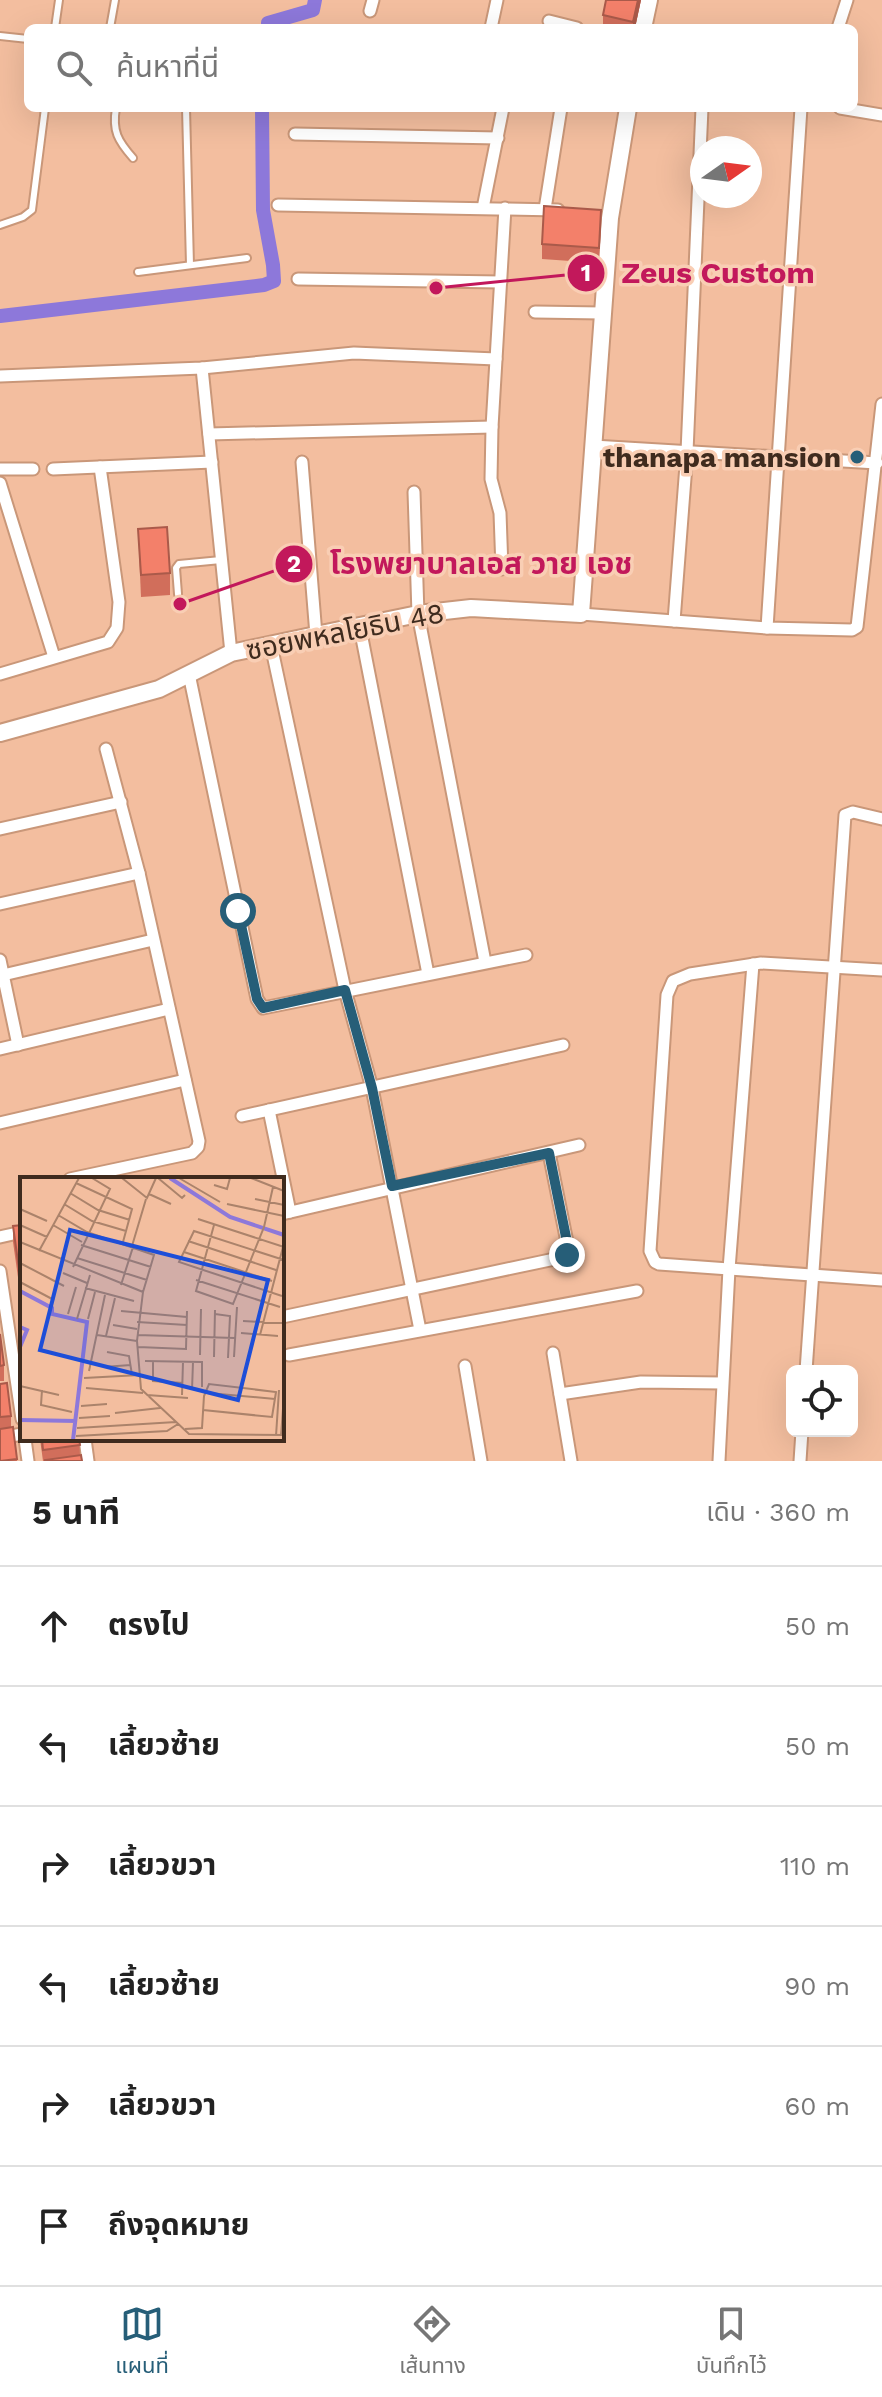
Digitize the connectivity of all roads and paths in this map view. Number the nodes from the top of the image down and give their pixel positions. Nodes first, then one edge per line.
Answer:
1 (59, 0) edge
2 (115, 0) edge
3 (497, 0) edge
4 (649, 0) edge
5 (847, 0) edge
6 (549, 21) dead end
7 (56, 24) edge
8 (111, 24) edge
9 (492, 24) edge
10 (561, 24) edge
11 (644, 24) edge
12 (839, 24) edge
13 (0, 36) edge
14 (24, 39) edge
15 (858, 111) edge
16 (44, 112) edge
17 (116, 112) edge
18 (186, 112) edge
19 (502, 112) edge
20 (560, 112) edge
21 (627, 112) edge
22 (702, 112) edge
23 (801, 112) edge
24 (882, 115) edge
25 (295, 134) dead end
26 (498, 138) junction
27 (133, 158) dead end
28 (278, 205) dead end
29 (483, 208) junction
30 (505, 208) junction
31 (545, 209) junction
32 (571, 212) edge
33 (0, 225) edge
34 (247, 258) dead end
35 (190, 265) junction
36 (138, 272) dead end
37 (298, 279) dead end
38 (501, 282) junction
39 (535, 312) dead end
40 (602, 313) junction
41 (496, 359) junction
42 (202, 368) junction
43 (0, 376) edge
44 (882, 404) edge
45 (492, 427) junction
46 (209, 434) junction
47 (593, 446) junction
48 (687, 452) junction
49 (780, 457) junction
50 (212, 462) junction
51 (302, 462) dead end
52 (879, 462) edge
53 (100, 467) junction
54 (0, 469) edge
55 (33, 469) dead end
56 (53, 469) dead end
57 (0, 483) edge
58 (414, 492) dead end
59 (223, 560) junction
60 (502, 569) dead end
61 (178, 594) dead end
62 (418, 614) junction
63 (581, 614) junction
64 (674, 621) junction
65 (360, 628) junction
66 (767, 628) junction
67 (316, 635) junction
68 (271, 645) junction
69 (231, 653) junction
70 (54, 657) junction
71 (0, 674) edge
72 (189, 674) junction
73 (0, 733) edge
74 (106, 749) dead end
75 (121, 802) junction
76 (882, 819) edge
77 (0, 829) edge
78 (139, 873) junction
79 (0, 904) edge
80 (153, 940) junction
81 (526, 955) dead end
82 (0, 960) edge
83 (485, 962) junction
84 (753, 964) junction
85 (835, 967) junction
86 (882, 970) edge
87 (428, 974) junction
88 (3, 975) junction
89 (345, 990) junction
90 (169, 1009) junction
91 (18, 1045) junction
92 (563, 1045) dead end
93 (0, 1049) edge
94 (185, 1080) junction
95 (372, 1088) junction
96 (269, 1110) junction
97 (242, 1116) dead end
98 (0, 1123) edge
99 (579, 1145) dead end
100 (549, 1153) junction
101 (79, 1177) edge
102 (280, 1177) edge
103 (392, 1186) junction
104 (286, 1213) edge
105 (20, 1232) edge
106 (0, 1237) edge
107 (729, 1269) junction
108 (0, 1271) edge
109 (812, 1275) junction
110 (882, 1280) edge
111 (411, 1289) junction
112 (637, 1291) dead end
113 (284, 1317) edge
114 (420, 1330) junction
115 (6, 1341) edge
116 (553, 1353) dead end
117 (289, 1355) dead end
118 (806, 1365) edge
119 (465, 1366) dead end
120 (722, 1383) junction
121 (560, 1394) junction
122 (20, 1409) edge
123 (20, 1437) edge
124 (802, 1437) edge
125 (0, 1438) edge
126 (24, 1441) edge
127 (85, 1441) edge
128 (28, 1461) edge
129 (88, 1461) edge
130 (481, 1461) edge
131 (571, 1461) edge
132 (719, 1461) edge
133 (800, 1461) edge

1 - 7 lane
2 - 8 lane
3 - 9 street
4 - 11 street
5 - 12 street
6 - 10 street
13 - 14 lane
15 - 24 street
16 - 33 lane
17 - 27 lane
18 - 35 lane
19 - 26 street
20 - 31 street
21 - 40 street
22 - 48 street
23 - 49 street
25 - 26 street
26 - 29 street
28 - 29 street
29 - 30 street
30 - 31 street
30 - 38 street
31 - 32 street
34 - 35 lane
35 - 36 lane
37 - 38 street
38 - 41 street
39 - 40 street
40 - 47 street
41 - 42 street
41 - 45 street
42 - 43 street
42 - 46 street
44 - 52 street
45 - 46 street
45 - 60 street
46 - 50 street
47 - 48 street
47 - 63 street
48 - 49 street
48 - 64 street
49 - 52 street
49 - 66 street
50 - 53 street
50 - 59 street
51 - 67 street
52 - 66 street
53 - 56 street
53 - 70 street
54 - 55 street
57 - 70 street
58 - 62 street
59 - 61 lane
59 - 69 street
62 - 63 street, ซอยพหลโยธิน 48
62 - 65 street, ซอยพหลโยธิน 48
62 - 83 street
63 - 64 street
64 - 66 street
65 - 67 street, ซอยพหลโยธิน 48
65 - 87 street
67 - 68 street, ซอยพหลโยธิน 48
68 - 69 street, ซอยพหลโยธิน 48
68 - 89 street
69 - 72 street, ซอยพหลโยธิน 48
70 - 71 street
72 - 73 street, ซอยพหลโยธิน 48
72 - 89 street
74 - 75 street
75 - 77 street
75 - 78 street
76 - 85 street
78 - 79 street
78 - 80 street
80 - 88 street
80 - 90 street
81 - 83 street
82 - 88 street
83 - 87 street
84 - 85 street
84 - 107 street
84 - 107 street
85 - 86 street
85 - 109 street
87 - 89 street
88 - 91 street
89 - 95 street
90 - 91 street
90 - 94 street
91 - 93 street
92 - 95 street
94 - 98 street
94 - 101 street
95 - 96 street
95 - 103 street
96 - 97 street
96 - 102 street
99 - 100 street
100 - 103 street
100 - 111 street
103 - 104 street
103 - 111 street
105 - 106 street
107 - 109 street
107 - 120 street
108 - 115 street
109 - 110 street
109 - 118 street
111 - 113 street
111 - 114 street
112 - 114 street
114 - 117 street
115 - 122 street
116 - 121 street
119 - 130 street
120 - 121 street
120 - 132 street
121 - 131 street
123 - 125 street
124 - 133 street
126 - 128 street
127 - 129 street

